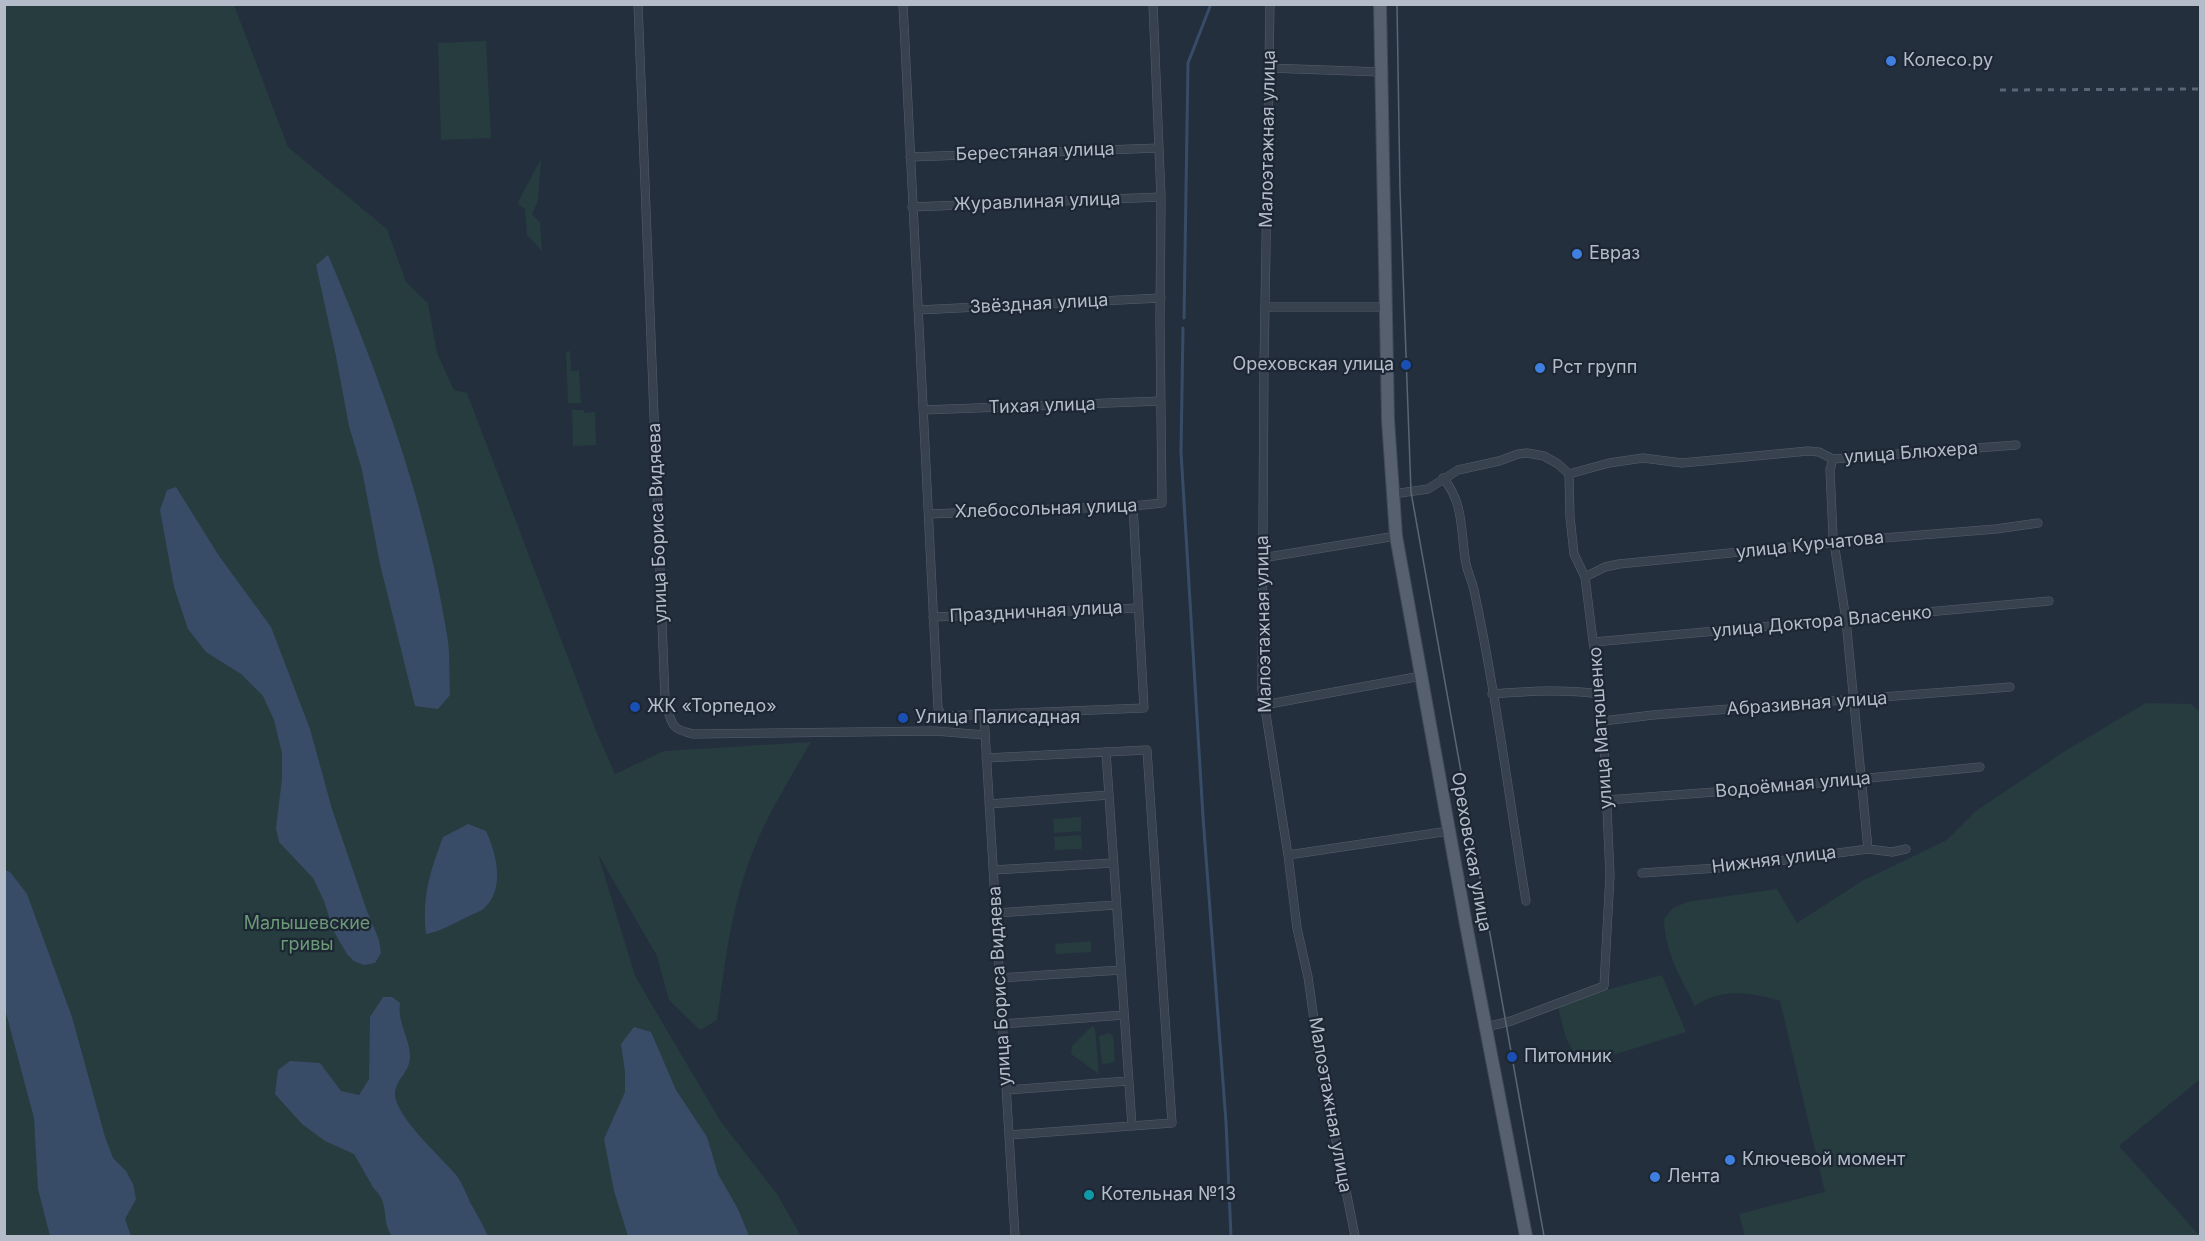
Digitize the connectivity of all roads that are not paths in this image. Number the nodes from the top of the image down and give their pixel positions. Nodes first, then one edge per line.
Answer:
1 (638, 4) edge
2 (1153, 4) edge
3 (1270, 4) edge
4 (1380, 4) edge
5 (903, 5) edge
6 (1268, 68) junction
7 (1381, 72) junction
8 (1159, 148) junction
9 (910, 157) junction
10 (1161, 197) junction
11 (912, 207) junction
12 (1161, 298) junction
13 (1266, 307) junction
14 (1386, 307) junction
15 (918, 310) junction
16 (1161, 401) junction
17 (923, 410) junction
18 (2016, 445) dead end
19 (1833, 459) junction
20 (1569, 474) junction
21 (1443, 478) junction
22 (1393, 494) junction
23 (1133, 506) junction
24 (928, 514) junction
25 (2038, 523) dead end
26 (1396, 536) junction
27 (1834, 543) junction
28 (1262, 558) junction
29 (1585, 577) junction
30 (2049, 601) dead end
31 (1138, 608) junction
32 (933, 617) junction
33 (1846, 620) junction
34 (1594, 642) junction
35 (1421, 676) junction
36 (2010, 687) dead end
37 (1492, 694) junction
38 (1601, 694) junction
39 (1854, 700) junction
40 (1264, 705) junction
41 (984, 715) junction
42 (1603, 722) junction
43 (985, 735) junction
44 (1106, 752) junction
45 (986, 758) junction
46 (1980, 767) dead end
47 (1863, 780) junction
48 (1109, 795) junction
49 (1606, 800) junction
50 (989, 804) junction
51 (1449, 831) junction
52 (1868, 849) junction
53 (1906, 849) dead end
54 (1288, 855) junction
55 (1113, 863) junction
56 (993, 870) junction
57 (1642, 873) dead end
58 (1526, 901) dead end
59 (1116, 904) junction
60 (996, 913) junction
61 (1121, 970) junction
62 (1000, 978) junction
63 (1124, 1015) junction
64 (1002, 1024) junction
65 (1486, 1027) junction
66 (1128, 1081) junction
67 (1006, 1090) junction
68 (1132, 1126) junction
69 (1009, 1135) junction
70 (1015, 1236) edge
71 (1355, 1236) edge
72 (1526, 1236) edge

1 - 43 street, улица Бориса Видяева
2 - 8 street
3 - 6 street, Малоэтажная улица
4 - 7 main road, Ореховская улица
5 - 9 street
6 - 7 street
6 - 13 street, Малоэтажная улица
7 - 14 main road, Ореховская улица
8 - 9 street, Берестяная улица
8 - 10 street
9 - 11 street
10 - 11 street, Журавлиная улица
10 - 12 street
11 - 15 street
12 - 15 street, Звёздная улица
12 - 16 street
13 - 14 street
13 - 28 street, Малоэтажная улица
14 - 22 main road, Ореховская улица
15 - 17 street
16 - 17 street, Тихая улица
16 - 23 street, Хлебосольная улица
17 - 24 street
18 - 19 street, улица Блюхера
19 - 20 street, улица Блюхера
19 - 27 street
20 - 21 street
20 - 29 street, улица Матюшенко
21 - 22 street
21 - 37 street
22 - 26 main road, Ореховская улица
23 - 24 street, Хлебосольная улица
23 - 31 street
24 - 32 street
25 - 27 street, улица Курчатова
26 - 28 street
26 - 35 main road, Ореховская улица
27 - 29 street, улица Курчатова
27 - 33 street
28 - 40 street, Малоэтажная улица
29 - 34 street, улица Матюшенко
30 - 33 street, улица Доктора Власенко
31 - 32 street, Праздничная улица
31 - 41 street
32 - 41 street
33 - 34 street, улица Доктора Власенко
33 - 39 street
34 - 38 street, улица Матюшенко
35 - 40 street
35 - 51 main road, Ореховская улица
36 - 39 street, Абразивная улица
37 - 38 street
37 - 58 street
38 - 42 street, улица Матюшенко
39 - 42 street, Абразивная улица
39 - 47 street
40 - 54 street, Малоэтажная улица
41 - 43 street, улица Бориса Видяева
42 - 49 street, улица Матюшенко
43 - 45 street, улица Бориса Видяева
44 - 45 street
44 - 48 street
44 - 68 street
45 - 50 street, улица Бориса Видяева
46 - 47 street, Водоёмная улица
47 - 49 street, Водоёмная улица
47 - 52 street
48 - 50 street
48 - 55 street
49 - 65 street, улица Матюшенко
50 - 56 street, улица Бориса Видяева
51 - 54 street
51 - 65 main road, Ореховская улица
52 - 53 street, Нижняя улица
52 - 57 street, Нижняя улица
54 - 71 street, Малоэтажная улица
55 - 56 street
55 - 59 street
56 - 60 street, улица Бориса Видяева
59 - 60 street
59 - 61 street
60 - 62 street, улица Бориса Видяева
61 - 62 street
61 - 63 street
62 - 64 street, улица Бориса Видяева
63 - 64 street
63 - 66 street
64 - 67 street, улица Бориса Видяева
65 - 72 main road, Ореховская улица
66 - 67 street
66 - 68 street
67 - 69 street, улица Бориса Видяева
68 - 69 street
69 - 70 street, улица Бориса Видяева

